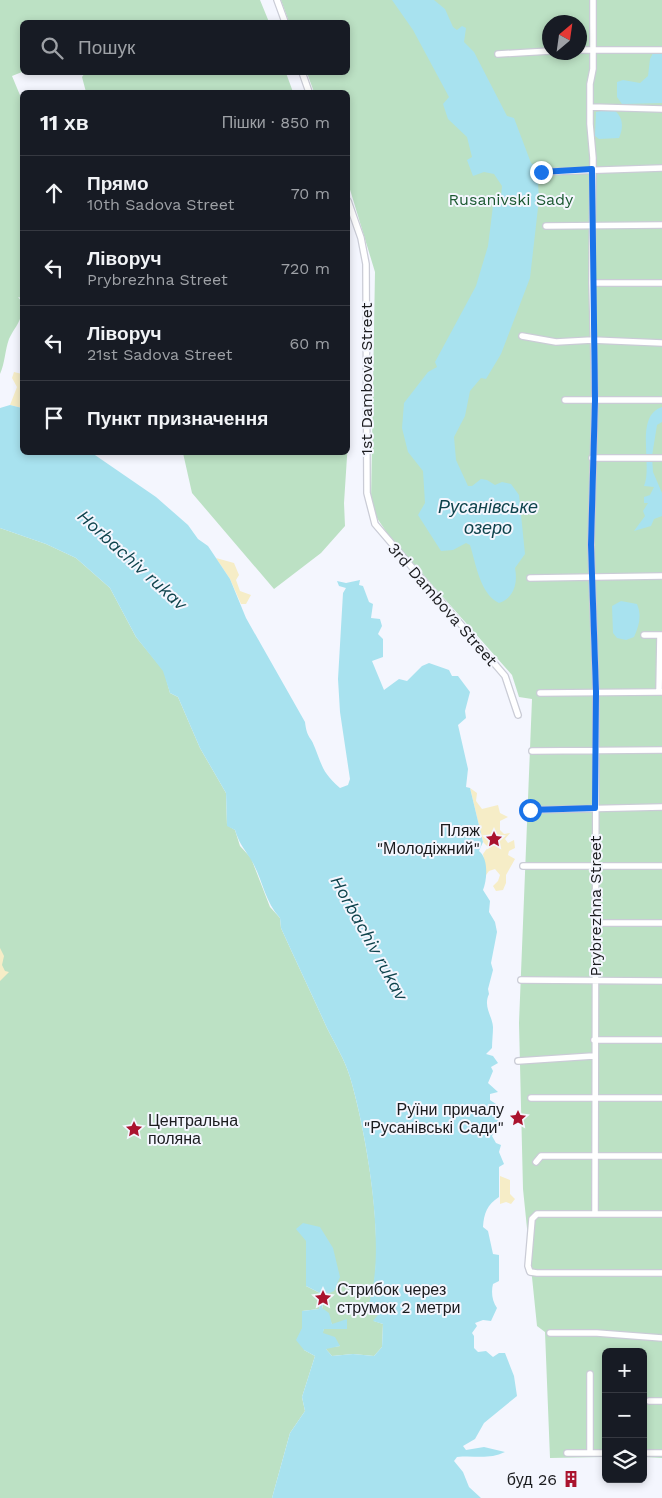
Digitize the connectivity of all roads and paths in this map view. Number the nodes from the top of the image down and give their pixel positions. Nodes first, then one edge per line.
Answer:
1 (277, 0) edge
2 (593, 0) edge
3 (284, 20) edge
4 (587, 49) edge
5 (592, 49) junction
6 (662, 50) edge
7 (542, 51) edge
8 (498, 54) dead end
9 (303, 75) edge
10 (308, 90) edge
11 (591, 107) junction
12 (662, 109) edge
13 (662, 168) edge
14 (592, 169) junction
15 (541, 172) dead end
16 (350, 207) edge
17 (592, 225) junction
18 (662, 225) edge
19 (546, 226) dead end
20 (592, 282) junction
21 (662, 283) edge
22 (522, 336) dead end
23 (592, 340) junction
24 (662, 342) edge
25 (565, 400) dead end
26 (595, 400) junction
27 (662, 400) edge
28 (592, 458) junction
29 (662, 458) edge
30 (366, 493) joint
31 (662, 576) edge
32 (592, 577) junction
33 (530, 578) dead end
34 (644, 635) dead end
35 (661, 635) edge
36 (540, 692) dead end
37 (596, 692) junction
38 (660, 692) edge
39 (518, 715) dead end
40 (596, 750) junction
41 (662, 750) edge
42 (532, 751) dead end
43 (595, 808) junction
44 (662, 808) edge
45 (530, 810) dead end
46 (522, 866) dead end
47 (595, 866) junction
48 (662, 866) edge
49 (597, 923) junction
50 (662, 923) edge
51 (521, 980) dead end
52 (595, 981) junction
53 (662, 982) edge
54 (594, 1040) junction
55 (662, 1040) edge
56 (594, 1056) junction
57 (518, 1061) dead end
58 (531, 1098) dead end
59 (594, 1098) junction
60 (662, 1098) edge
61 (594, 1156) junction
62 (662, 1156) edge
63 (536, 1162) dead end
64 (595, 1214) junction
65 (662, 1214) edge
66 (662, 1273) edge
67 (550, 1333) dead end
68 (662, 1338) edge
69 (590, 1374) dead end
70 (648, 1401) dead end
71 (662, 1401) edge
72 (567, 1453) dead end
73 (590, 1453) junction
74 (602, 1453) edge
75 (647, 1453) edge
76 (662, 1453) edge

1 - 3 street
2 - 5 street, Prybrezhna Street
4 - 5 street
5 - 6 street
5 - 11 street, Prybrezhna Street
7 - 8 street
9 - 10 street
11 - 12 street
11 - 14 street, Prybrezhna Street
13 - 14 street
14 - 15 street
14 - 17 street, Prybrezhna Street
16 - 30 street, 1st Dambova Street
17 - 18 street
17 - 19 street
17 - 20 street, Prybrezhna Street
20 - 21 street
20 - 23 street, Prybrezhna Street
22 - 23 street
23 - 24 street
23 - 26 street, Prybrezhna Street
25 - 26 street
26 - 27 street
26 - 28 street, Prybrezhna Street
28 - 29 street
28 - 32 street, Prybrezhna Street
30 - 39 street, 3rd Dambova Street
31 - 32 street
32 - 33 street
32 - 37 street, Prybrezhna Street
34 - 35 street
35 - 38 street
36 - 37 street
37 - 38 street
37 - 40 street, Prybrezhna Street
40 - 41 street
40 - 42 street
40 - 43 street, Prybrezhna Street
43 - 44 street
43 - 45 street
43 - 47 street, Prybrezhna Street
46 - 47 street
47 - 48 street
47 - 49 street, Prybrezhna Street
49 - 50 street
49 - 52 street, Prybrezhna Street
51 - 52 street
52 - 53 street
52 - 54 street, Prybrezhna Street
54 - 55 street
54 - 56 street, Prybrezhna Street
56 - 57 street
56 - 59 street, Prybrezhna Street
58 - 59 street
59 - 60 street
59 - 61 street, Prybrezhna Street
61 - 62 street
61 - 63 street
61 - 64 street, Prybrezhna Street
64 - 65 street
64 - 66 street
67 - 68 street
69 - 73 street
70 - 71 street
72 - 73 street
73 - 74 street
75 - 76 street

